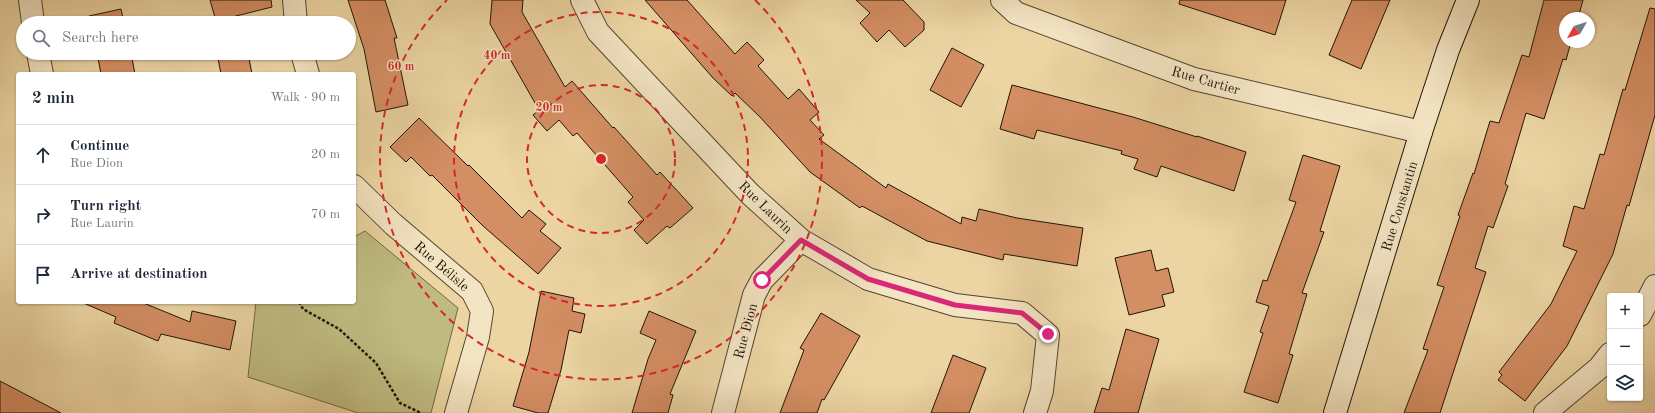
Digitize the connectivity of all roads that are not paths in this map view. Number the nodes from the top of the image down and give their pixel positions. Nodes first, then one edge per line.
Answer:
1 (30, 0) edge
2 (294, 0) edge
3 (582, 0) edge
4 (1002, 0) edge
5 (1468, 0) edge
6 (32, 16) edge
7 (295, 16) edge
8 (39, 60) edge
9 (304, 60) edge
10 (42, 72) edge
11 (307, 72) edge
12 (1421, 132) junction
13 (358, 197) edge
14 (801, 240) junction
15 (1655, 286) edge
16 (1643, 309) edge
17 (1607, 358) edge
18 (456, 413) edge
19 (723, 413) edge
20 (1035, 413) edge
21 (1335, 413) edge
22 (1545, 413) edge

1 - 6 street
2 - 7 street
3 - 14 street, Rue Laurin
4 - 12 street, Rue Cartier
5 - 12 street, Rue Constantin
8 - 10 street
9 - 11 street
12 - 21 street, Rue Constantin
13 - 18 street, Rue Bélisle
14 - 19 street, Rue Dion
14 - 20 street, Rue Laurin
15 - 16 street
17 - 22 street

